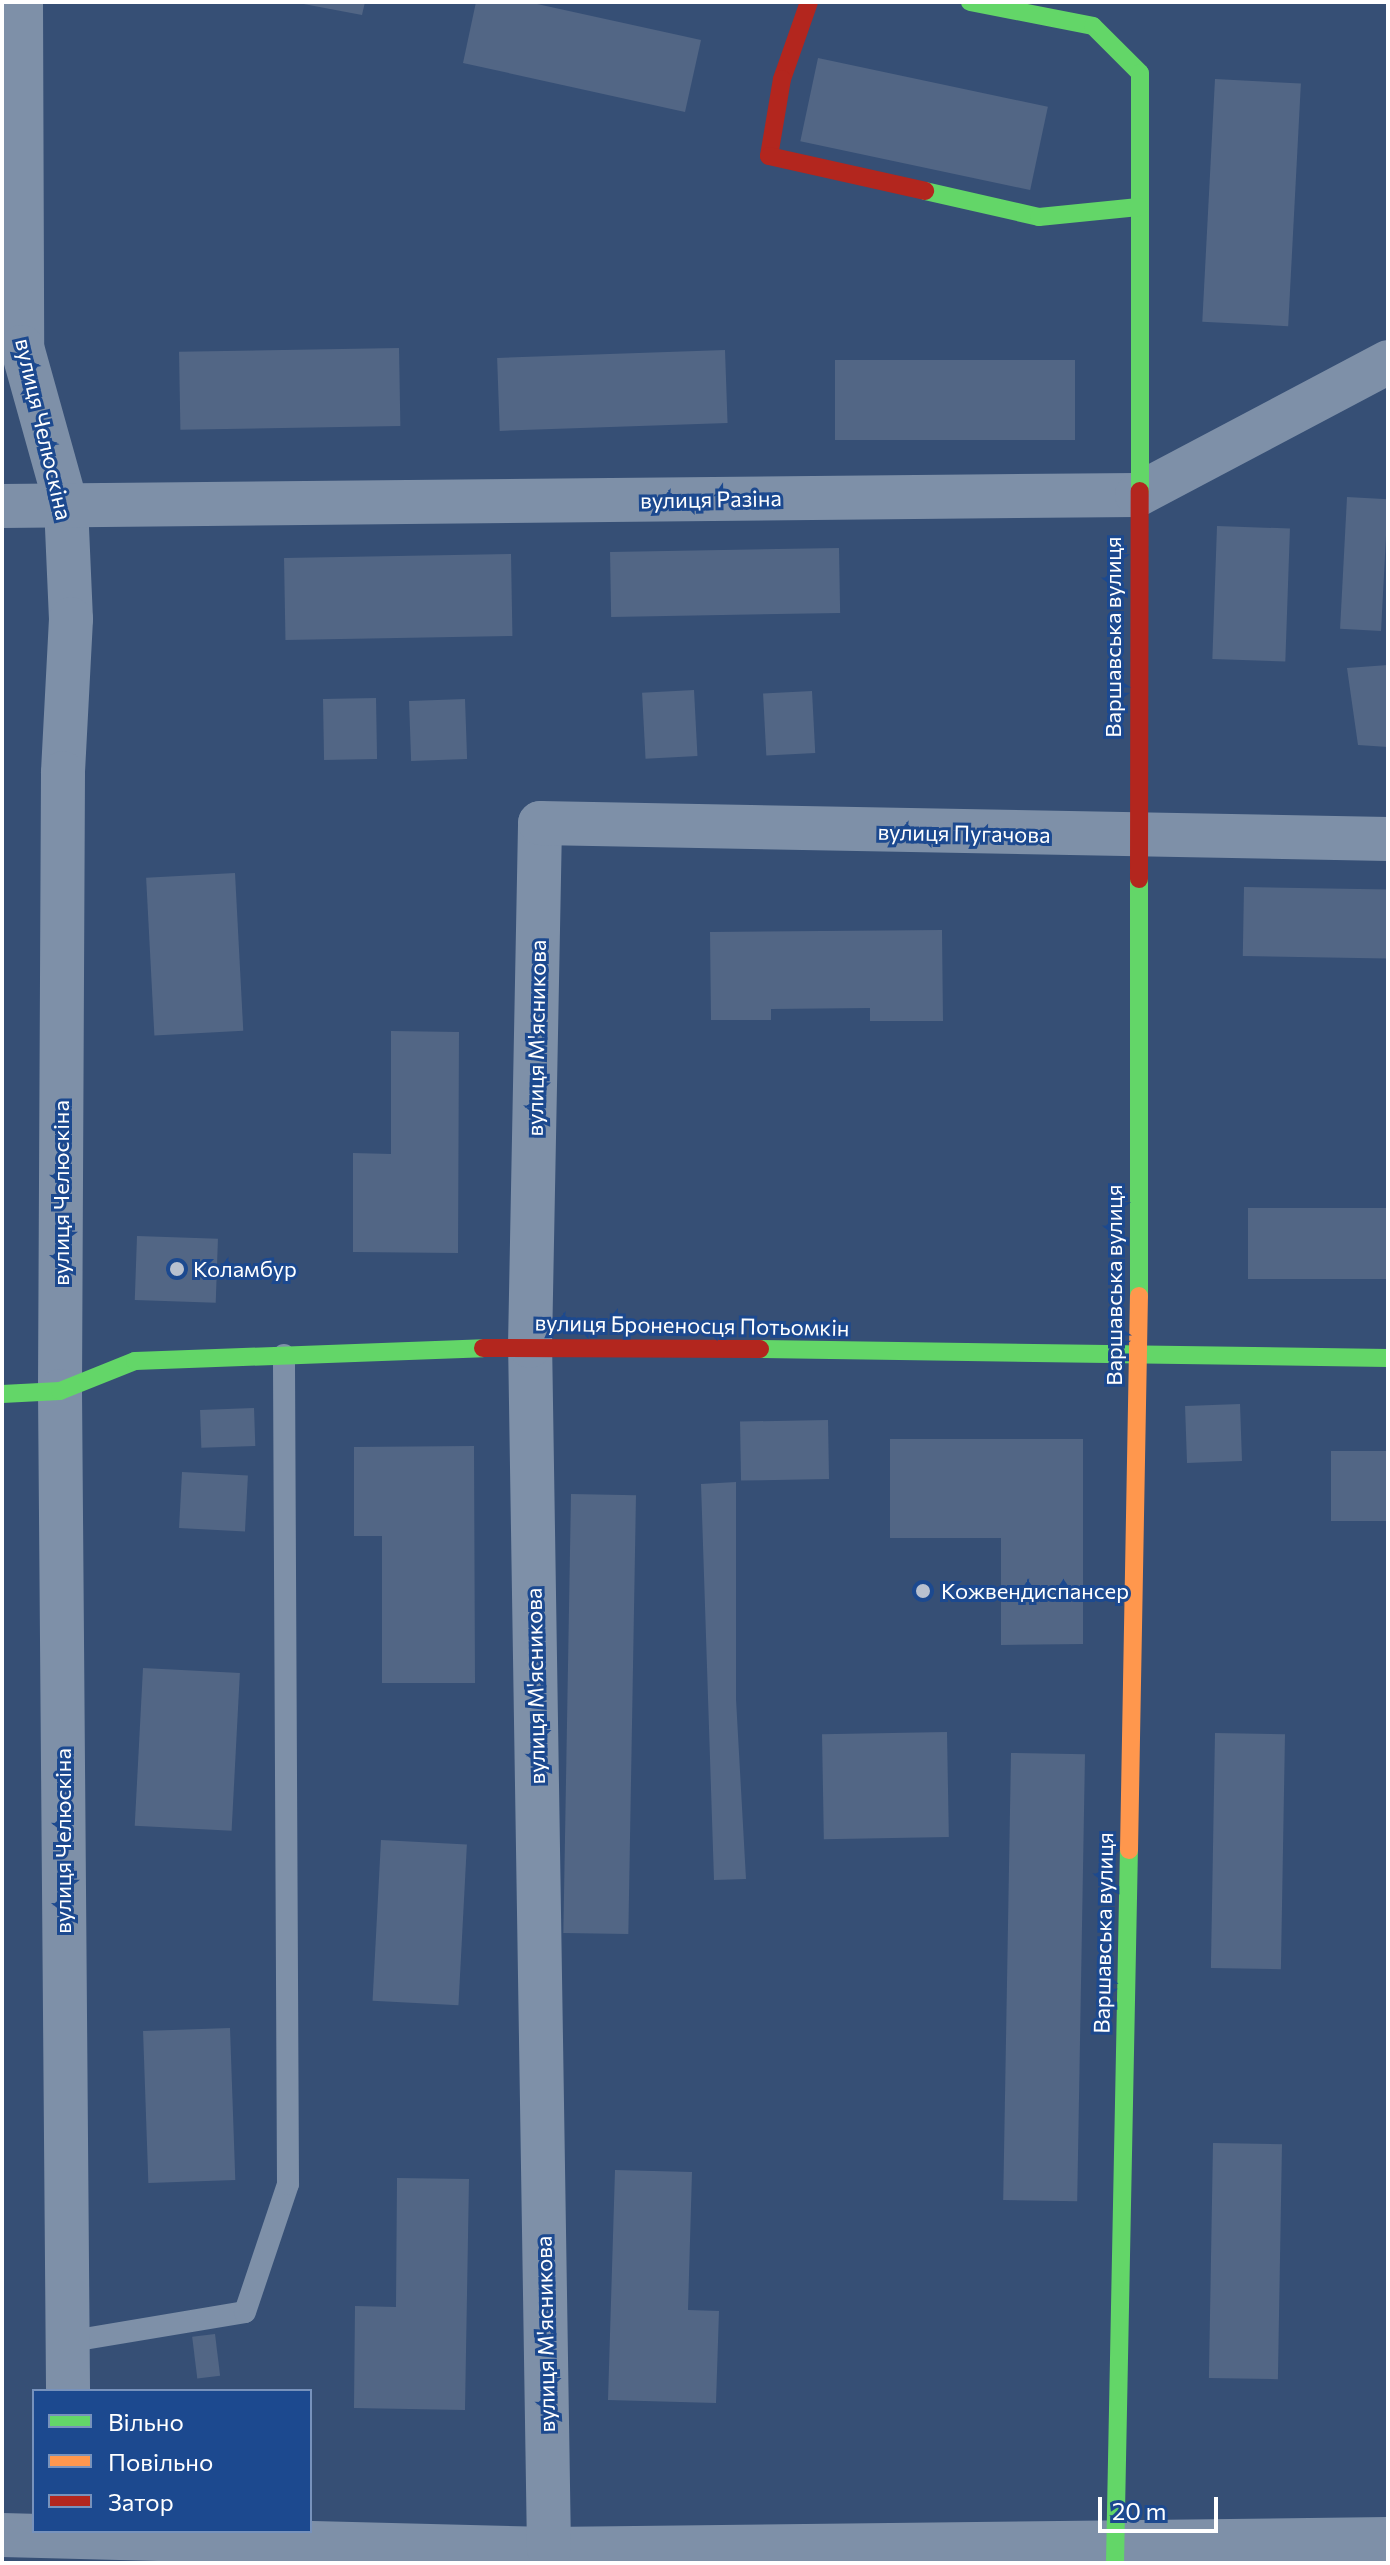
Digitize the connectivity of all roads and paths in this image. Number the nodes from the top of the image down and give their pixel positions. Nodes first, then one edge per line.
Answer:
1 (21, 2) edge
2 (809, 2) edge
3 (970, 2) edge
4 (1139, 207) junction
5 (1388, 362) edge
6 (1137, 495) junction
7 (66, 505) junction
8 (2, 506) edge
9 (540, 823) joint
10 (1137, 836) junction
11 (1388, 839) edge
12 (530, 1346) junction
13 (284, 1355) junction
14 (1139, 1356) junction
15 (1388, 1358) edge
16 (60, 1391) junction
17 (2, 1394) edge
18 (66, 2342) junction
19 (68, 2389) edge
20 (2, 2535) edge
21 (1388, 2539) edge
22 (76, 2544) edge
23 (549, 2549) junction
24 (1115, 2553) edge

1 - 7 street, вулиця Челюскіна
2 - 4 street
3 - 4 street, Варшавська вулиця
4 - 6 street, Варшавська вулиця
5 - 6 street, вулиця Разіна
6 - 7 street, вулиця Разіна
6 - 10 street, Варшавська вулиця
7 - 8 street, вулиця Разіна
7 - 16 street, вулиця Челюскіна
9 - 10 street, вулиця Пугачова
9 - 12 street, вулиця М'ясникова
10 - 11 street, вулиця Пугачова
10 - 14 street, Варшавська вулиця
12 - 13 street, вулиця Броненосця Потьомкін
12 - 14 street, вулиця Броненосця Потьомкін
12 - 23 street, вулиця М'ясникова
13 - 16 street, вулиця Броненосця Потьомкін
13 - 18 lane
14 - 15 street, вулиця Броненосця Потьомкін
14 - 24 street, Варшавська вулиця
16 - 17 street, вулиця Броненосця Потьомкін
16 - 18 street, вулиця Челюскіна
18 - 19 street, вулиця Челюскіна
20 - 22 street
21 - 24 street
22 - 23 street
23 - 24 street

